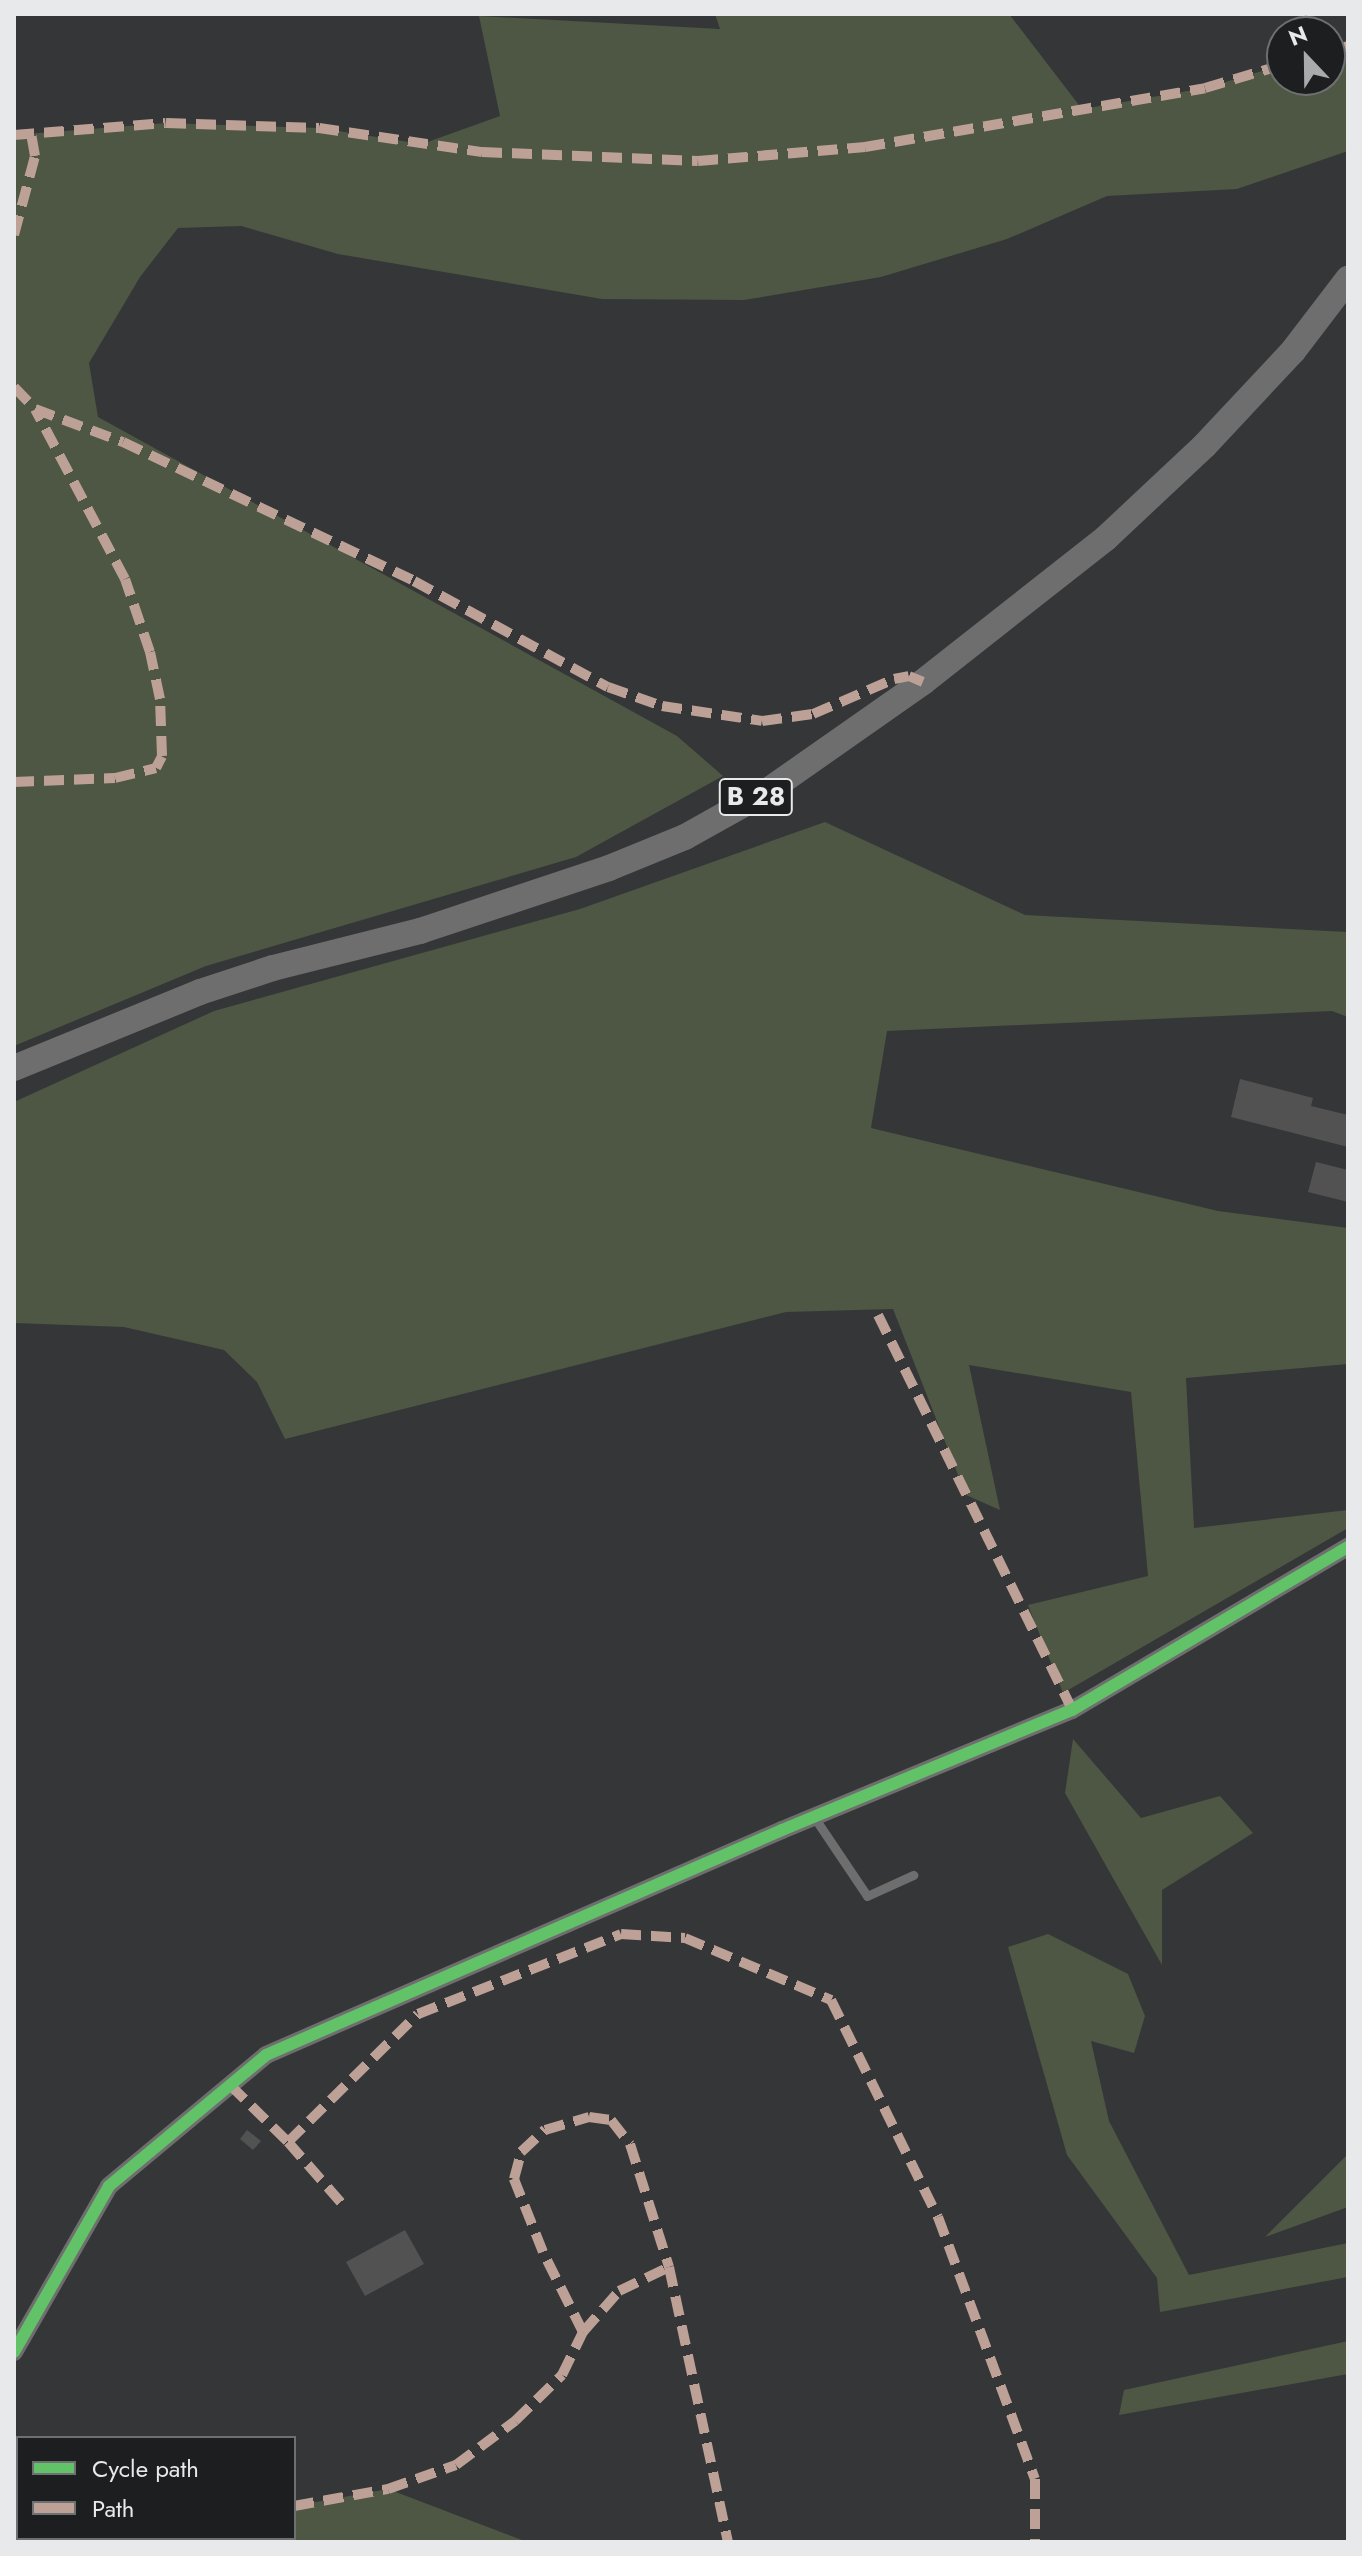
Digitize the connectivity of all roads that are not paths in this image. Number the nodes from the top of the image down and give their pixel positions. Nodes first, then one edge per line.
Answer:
1 (1348, 279) edge
2 (14, 1068) edge
3 (1348, 1547) edge
4 (814, 1817) junction
5 (913, 1875) dead end
6 (14, 2352) edge

1 - 2 main road, B 28
3 - 4 street
4 - 5 lane
4 - 6 street

